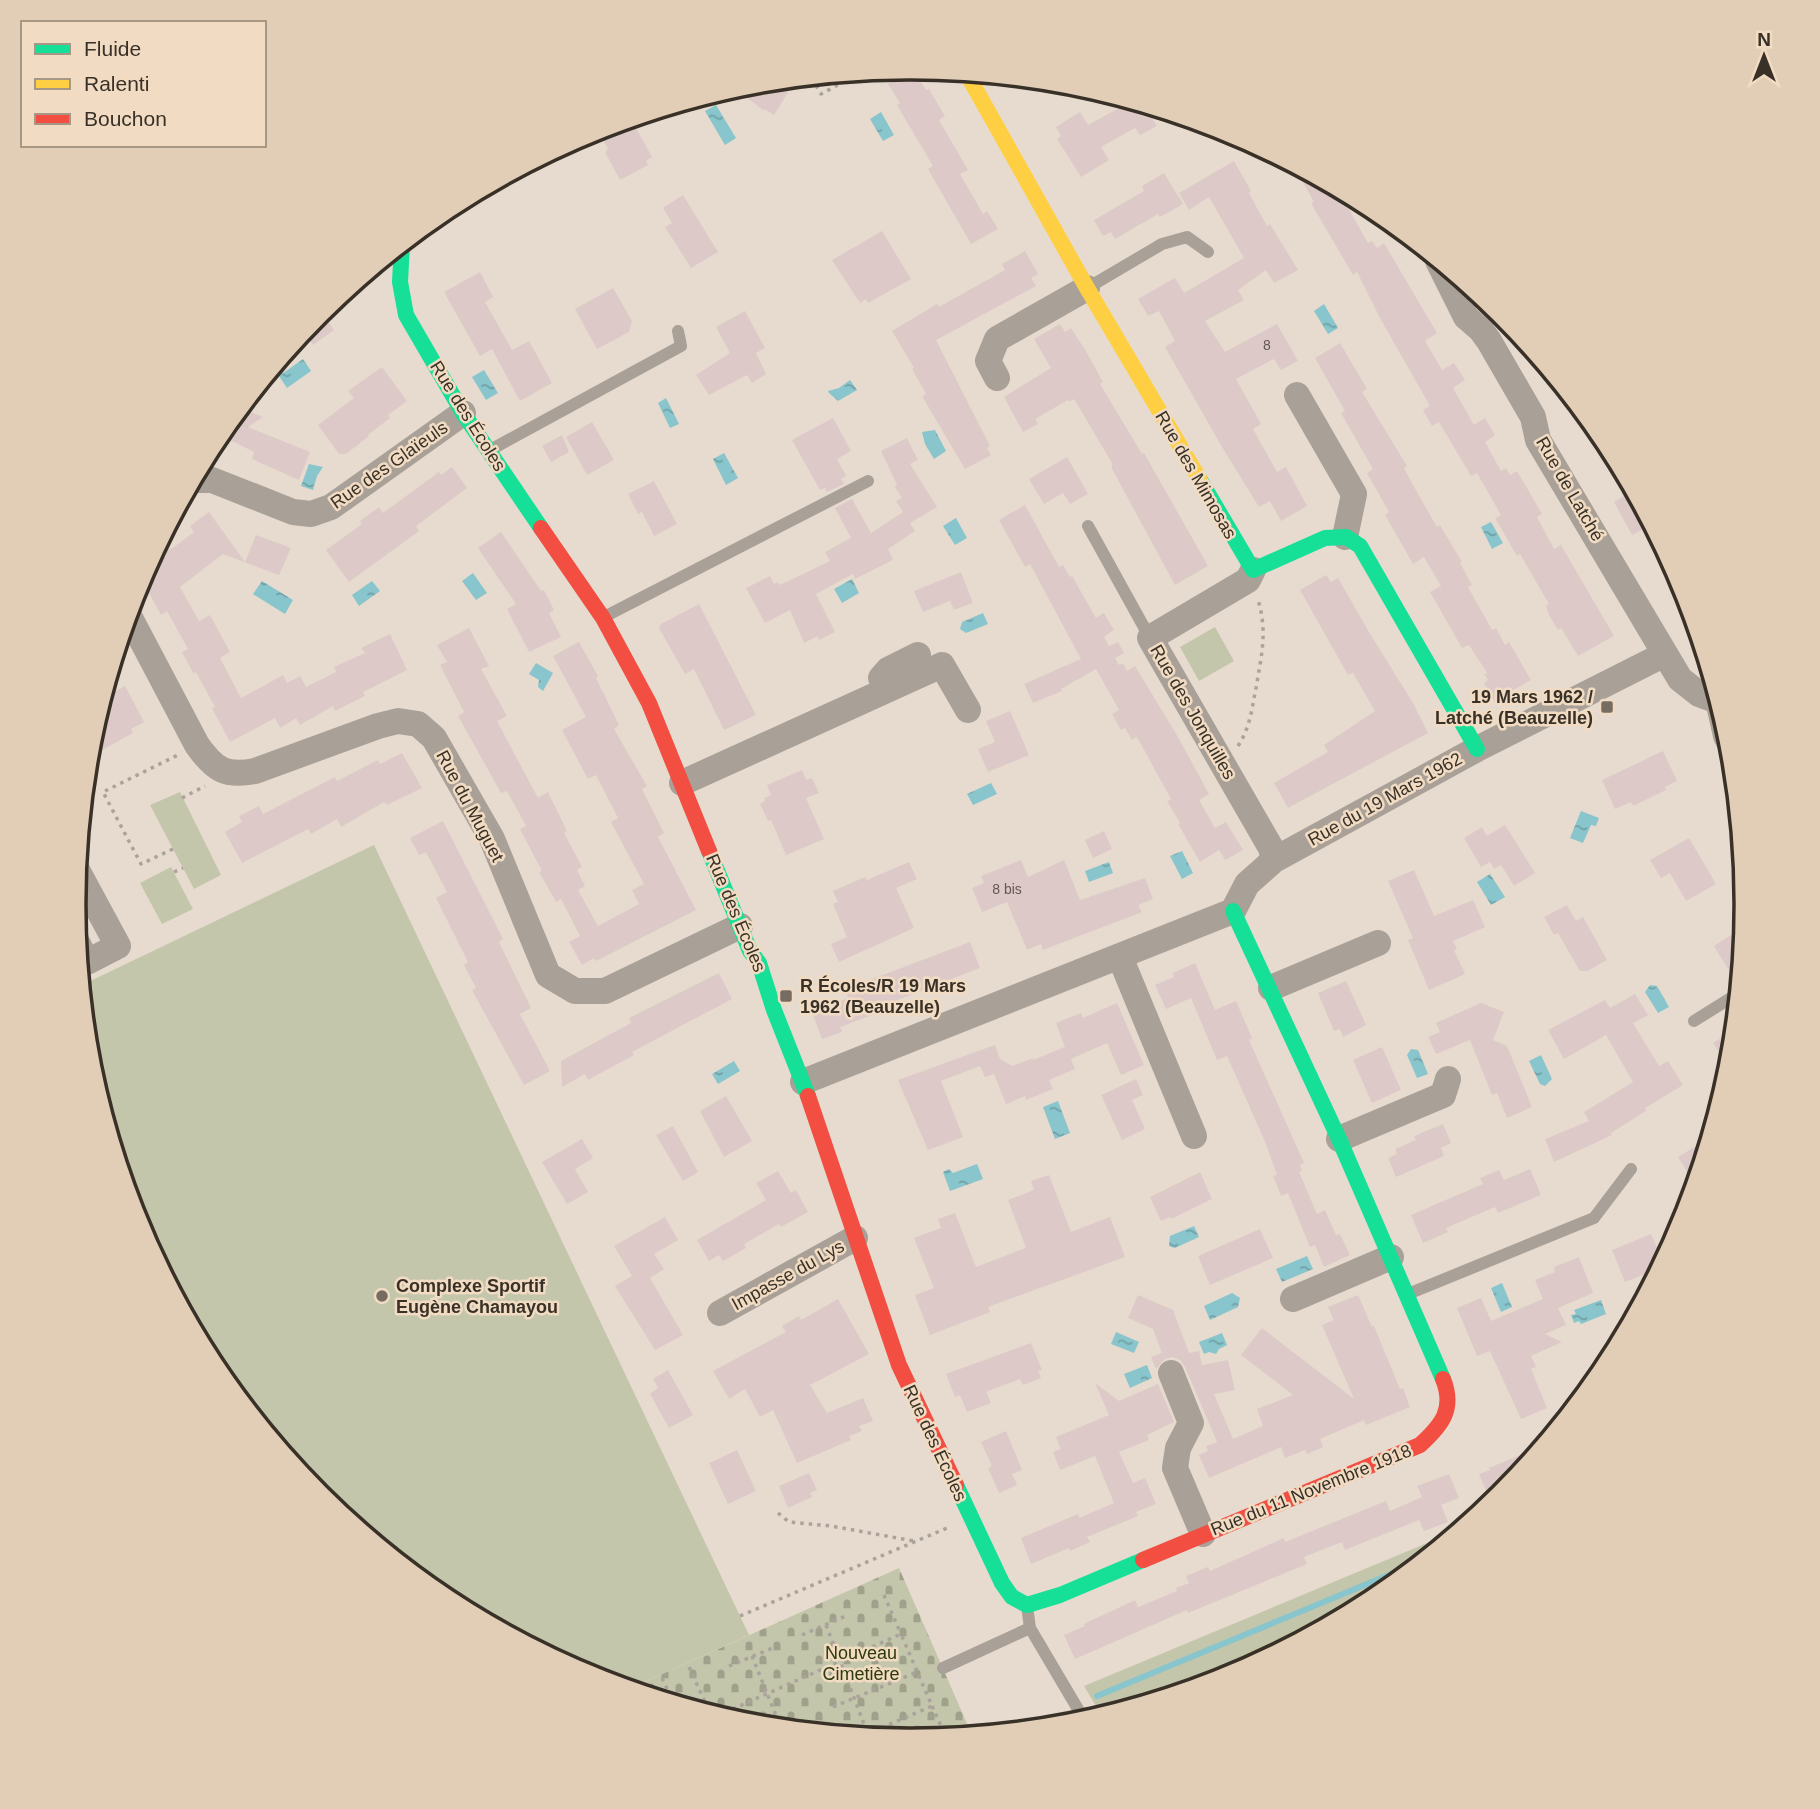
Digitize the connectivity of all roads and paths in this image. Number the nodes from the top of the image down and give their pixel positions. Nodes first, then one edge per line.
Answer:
1 (972, 83) edge
2 (840, 84) edge
3 (817, 86) edge
4 (1208, 252) dead end
5 (401, 256) edge
6 (1448, 281) edge
7 (1087, 288) junction
8 (678, 331) dead end
9 (997, 378) dead end
10 (1297, 395) dead end
11 (463, 413) junction
12 (488, 451) junction
13 (204, 480) edge
14 (868, 481) dead end
15 (1088, 526) dead end
16 (1345, 537) junction
17 (1250, 575) junction
18 (603, 618) junction
19 (1150, 638) junction
20 (131, 647) edge
21 (1665, 654) junction
22 (918, 655) dead end
23 (1707, 697) edge
24 (868, 698) junction
25 (968, 710) dead end
26 (188, 749) dead end
27 (1477, 749) junction
28 (1220, 759) junction
29 (682, 783) junction
30 (198, 790) dead end
31 (183, 798) dead end
32 (173, 849) dead end
33 (1274, 860) junction
34 (183, 868) dead end
35 (174, 872) dead end
36 (87, 888) edge
37 (1233, 911) junction
38 (740, 926) junction
39 (1378, 943) dead end
40 (1120, 957) junction
41 (88, 961) edge
42 (1271, 988) junction
43 (1728, 999) edge
44 (1693, 1021) dead end
45 (1448, 1079) dead end
46 (803, 1082) junction
47 (1194, 1136) dead end
48 (1339, 1139) junction
49 (1631, 1170) dead end
50 (855, 1238) junction
51 (1391, 1257) junction
52 (1407, 1294) junction
53 (1293, 1299) dead end
54 (720, 1313) dead end
55 (1171, 1373) dead end
56 (778, 1513) dead end
57 (971, 1518) junction
58 (1203, 1534) junction
59 (915, 1542) junction
60 (884, 1595) dead end
61 (1027, 1605) junction
62 (848, 1615) dead end
63 (740, 1616) dead end
64 (826, 1625) junction
65 (1031, 1629) junction
66 (901, 1634) junction
67 (802, 1635) dead end
68 (775, 1647) dead end
69 (752, 1656) junction
70 (840, 1661) junction
71 (729, 1666) dead end
72 (689, 1667) dead end
73 (943, 1668) dead end
74 (918, 1672) junction
75 (662, 1678) dead end
76 (668, 1692) edge
77 (767, 1693) junction
78 (854, 1698) junction
79 (705, 1702) edge
80 (932, 1706) junction
81 (833, 1707) dead end
82 (732, 1709) edge
83 (1079, 1711) edge
84 (777, 1717) edge
85 (863, 1727) edge
86 (942, 1727) edge
87 (885, 1728) edge

1 - 7 street, Rue des Mimosas
2 - 3 path
4 - 7 lane
5 - 11 street, Rue des Écoles
6 - 21 street, Rue de Latché
7 - 9 street
7 - 17 street, Rue des Mimosas
8 - 12 lane
10 - 16 street
11 - 12 street, Rue des Écoles
11 - 13 street, Rue des Glaïeuls
12 - 18 street, Rue des Écoles
14 - 18 lane
15 - 19 lane
16 - 17 street
16 - 27 street
17 - 19 street, Rue des Jonquilles
17 - 28 path
18 - 29 street, Rue des Écoles
19 - 28 street, Rue des Jonquilles
20 - 38 street, Rue du Muguet
21 - 23 street, Rue de Latché
21 - 27 street, Rue du 19 Mars 1962
22 - 24 street
24 - 25 street
24 - 29 street
26 - 32 path
27 - 33 street, Rue du 19 Mars 1962
28 - 33 street, Rue des Jonquilles
29 - 38 street, Rue des Écoles
30 - 31 path
33 - 37 street, Rue du 19 Mars 1962
34 - 35 path
36 - 41 street
37 - 40 street
37 - 42 street, Rue du 11 Novembre 1918
38 - 46 street, Rue des Écoles
39 - 42 street
40 - 46 street
40 - 47 street
42 - 48 street, Rue du 11 Novembre 1918
43 - 44 lane
45 - 48 street
46 - 50 street, Rue des Écoles
48 - 51 street, Rue du 11 Novembre 1918
49 - 52 lane
50 - 54 street, Impasse du Lys
50 - 57 street, Rue des Écoles
51 - 52 street, Rue du 11 Novembre 1918
51 - 53 street
52 - 58 street, Rue du 11 Novembre 1918
55 - 58 street, Rue du 11 Novembre 1918
56 - 59 path
57 - 59 path
57 - 61 street, Rue des Écoles
58 - 61 street, Rue du 11 Novembre 1918
59 - 63 path
60 - 66 path
61 - 65 lane
62 - 64 path
64 - 67 path
64 - 70 path
65 - 73 lane
65 - 83 lane
66 - 70 path
66 - 74 path
68 - 69 path
69 - 71 path
69 - 77 path
70 - 77 path
70 - 78 path
72 - 79 path
74 - 78 path
74 - 80 path
75 - 76 path
77 - 82 path
77 - 84 path
78 - 81 path
78 - 85 path
80 - 86 path
80 - 87 path

